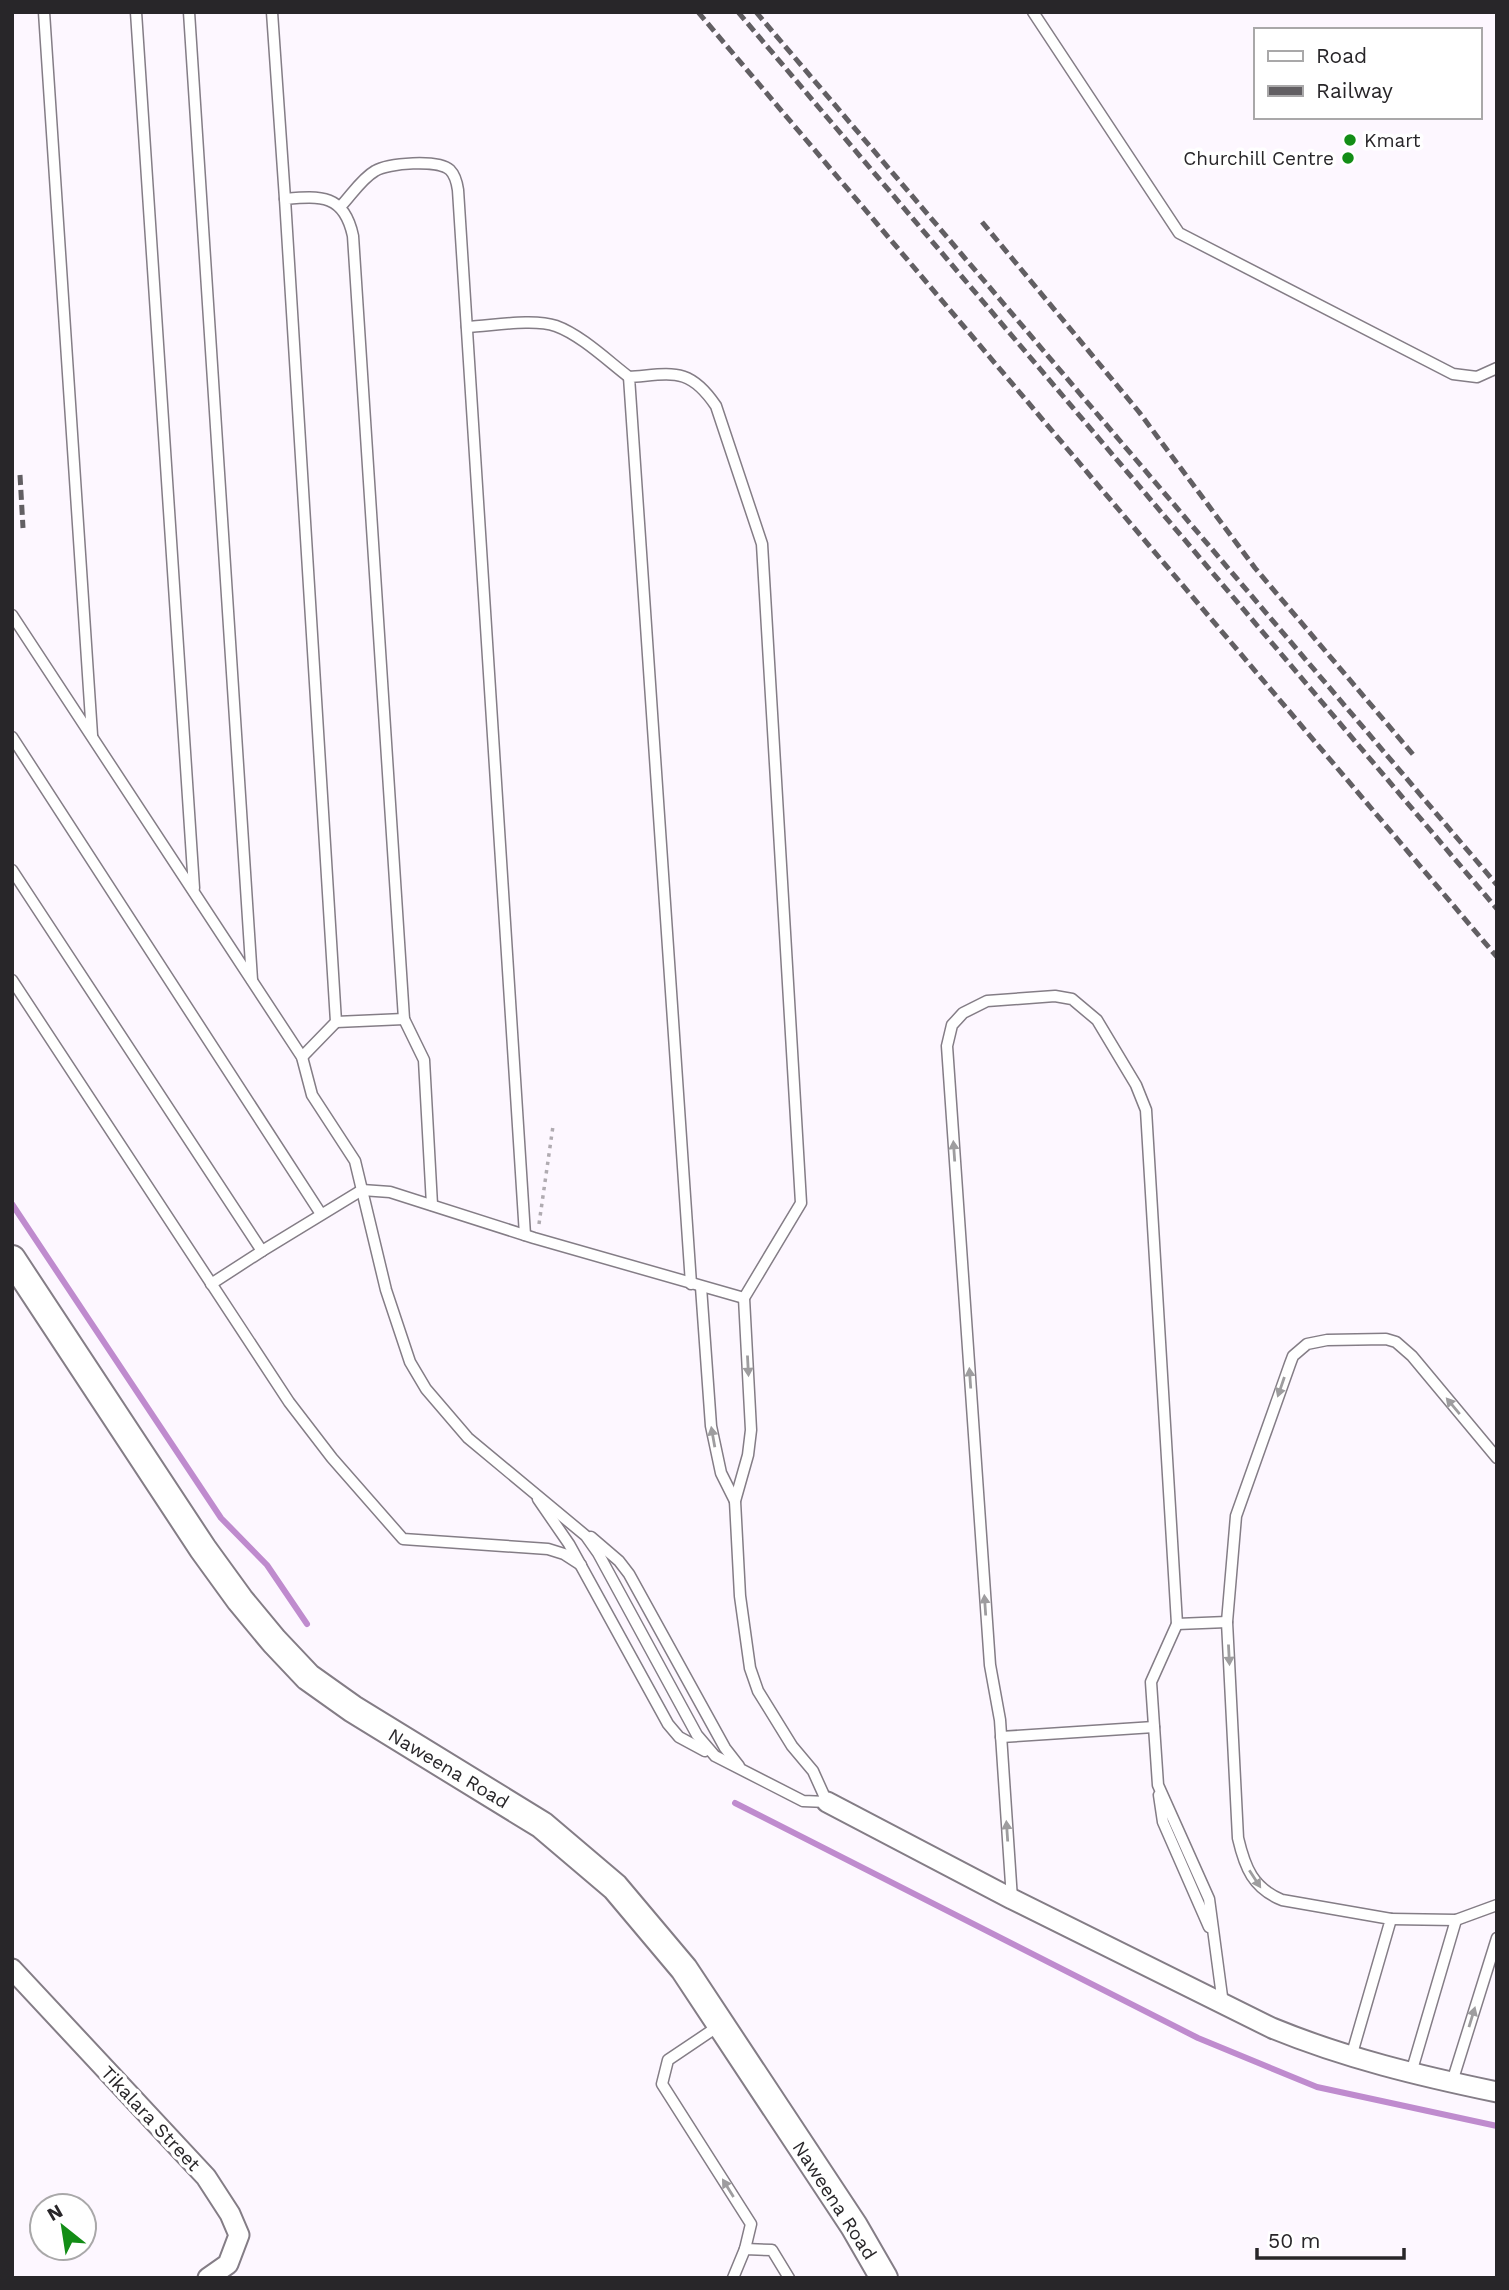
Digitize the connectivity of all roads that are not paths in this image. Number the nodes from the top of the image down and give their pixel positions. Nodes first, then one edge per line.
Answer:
1 (44, 12) edge
2 (136, 12) edge
3 (189, 12) edge
4 (272, 12) edge
5 (1033, 12) edge
6 (285, 199) junction
7 (340, 207) junction
8 (467, 327) junction
9 (1497, 368) edge
10 (629, 377) junction
11 (12, 615) edge
12 (92, 736) junction
13 (12, 737) edge
14 (12, 870) edge
15 (194, 891) junction
16 (12, 980) edge
17 (253, 981) junction
18 (404, 1019) junction
19 (337, 1022) junction
20 (302, 1057) junction
21 (362, 1190) junction
22 (432, 1205) junction
23 (321, 1214) junction
24 (530, 1237) junction
25 (262, 1251) junction
26 (12, 1259) edge
27 (211, 1284) junction
28 (696, 1285) junction
29 (744, 1298) junction
30 (1497, 1458) edge
31 (524, 1483) junction
32 (735, 1502) junction
33 (577, 1525) junction
34 (581, 1565) junction
35 (1227, 1622) junction
36 (1177, 1624) junction
37 (1154, 1727) junction
38 (1001, 1737) junction
39 (715, 1756) junction
40 (749, 1773) junction
41 (1158, 1785) junction
42 (827, 1802) junction
43 (1012, 1899) junction
44 (1497, 1905) edge
45 (1391, 1919) junction
46 (1456, 1920) junction
47 (1497, 1939) edge
48 (1215, 1941) junction
49 (12, 1969) edge
50 (1224, 2006) junction
51 (721, 2024) junction
52 (1351, 2057) junction
53 (1410, 2074) junction
54 (1452, 2082) junction
55 (1497, 2092) edge
56 (745, 2249) junction
57 (208, 2278) edge
58 (733, 2278) edge
59 (789, 2278) edge
60 (884, 2278) edge

1 - 12 lane
2 - 15 lane
3 - 17 lane
4 - 6 lane
5 - 9 lane
6 - 7 lane
6 - 19 lane
7 - 8 lane
7 - 18 lane
8 - 10 lane
8 - 24 lane
10 - 28 lane
10 - 29 lane
11 - 12 lane
12 - 15 lane
13 - 23 lane
14 - 25 lane
15 - 17 lane
16 - 27 lane
17 - 20 lane
18 - 19 lane
18 - 22 lane
19 - 20 lane
20 - 21 lane
21 - 22 lane
21 - 23 lane
21 - 31 lane
22 - 24 lane
23 - 25 lane
24 - 28 lane
25 - 27 lane
26 - 51 street, Naweena Road
27 - 34 lane
28 - 29 lane
32 -> 28 lane
29 -> 32 lane
30 -> 35 lane
31 - 33 lane
31 - 34 lane
32 - 42 lane
33 - 39 lane
33 - 40 lane
34 - 39 lane
35 - 36 lane
35 -> 45 lane
36 - 37 lane
38 -> 36 lane
37 - 38 lane
37 - 41 lane
43 -> 38 lane
39 - 40 lane
40 - 42 lane
41 - 48 lane
41 - 48 lane
42 - 43 street
43 - 50 street
44 - 46 lane
45 - 46 lane
45 - 52 lane
46 - 53 lane
54 -> 47 lane
48 - 50 lane
49 - 57 street, Tikalara Street
50 - 52 street
56 -> 51 lane
51 - 60 street, Naweena Road
52 - 53 street
53 - 54 street
54 - 55 street
56 - 58 lane
56 - 59 lane

